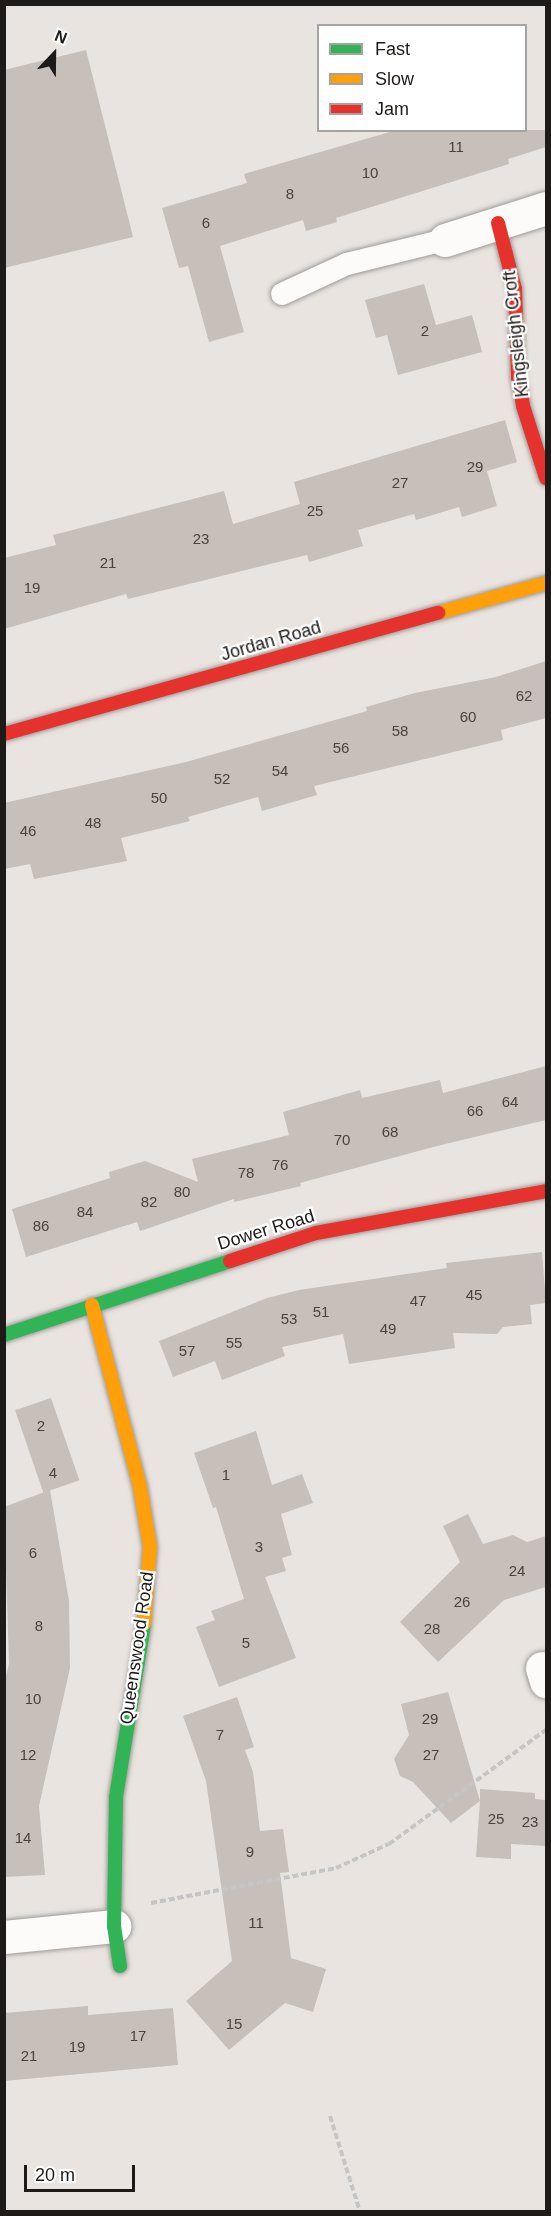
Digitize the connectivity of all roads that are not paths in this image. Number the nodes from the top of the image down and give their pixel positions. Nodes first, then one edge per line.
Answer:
1 (546, 208) edge
2 (498, 223) junction
3 (445, 240) joint
4 (282, 294) dead end
5 (546, 478) edge
6 (546, 583) edge
7 (4, 734) edge
8 (546, 1191) edge
9 (92, 1305) junction
10 (4, 1335) edge
11 (114, 1917) junction
12 (4, 1937) edge
13 (120, 1966) dead end

1 - 2 street
2 - 3 street
2 - 5 street, Kingsleigh Croft
3 - 4 lane
6 - 7 street, Jordan Road
8 - 9 street, Dower Road
9 - 10 street, Dower Road
9 - 11 street, Queenswood Road
11 - 12 street
11 - 13 street, Queenswood Road

